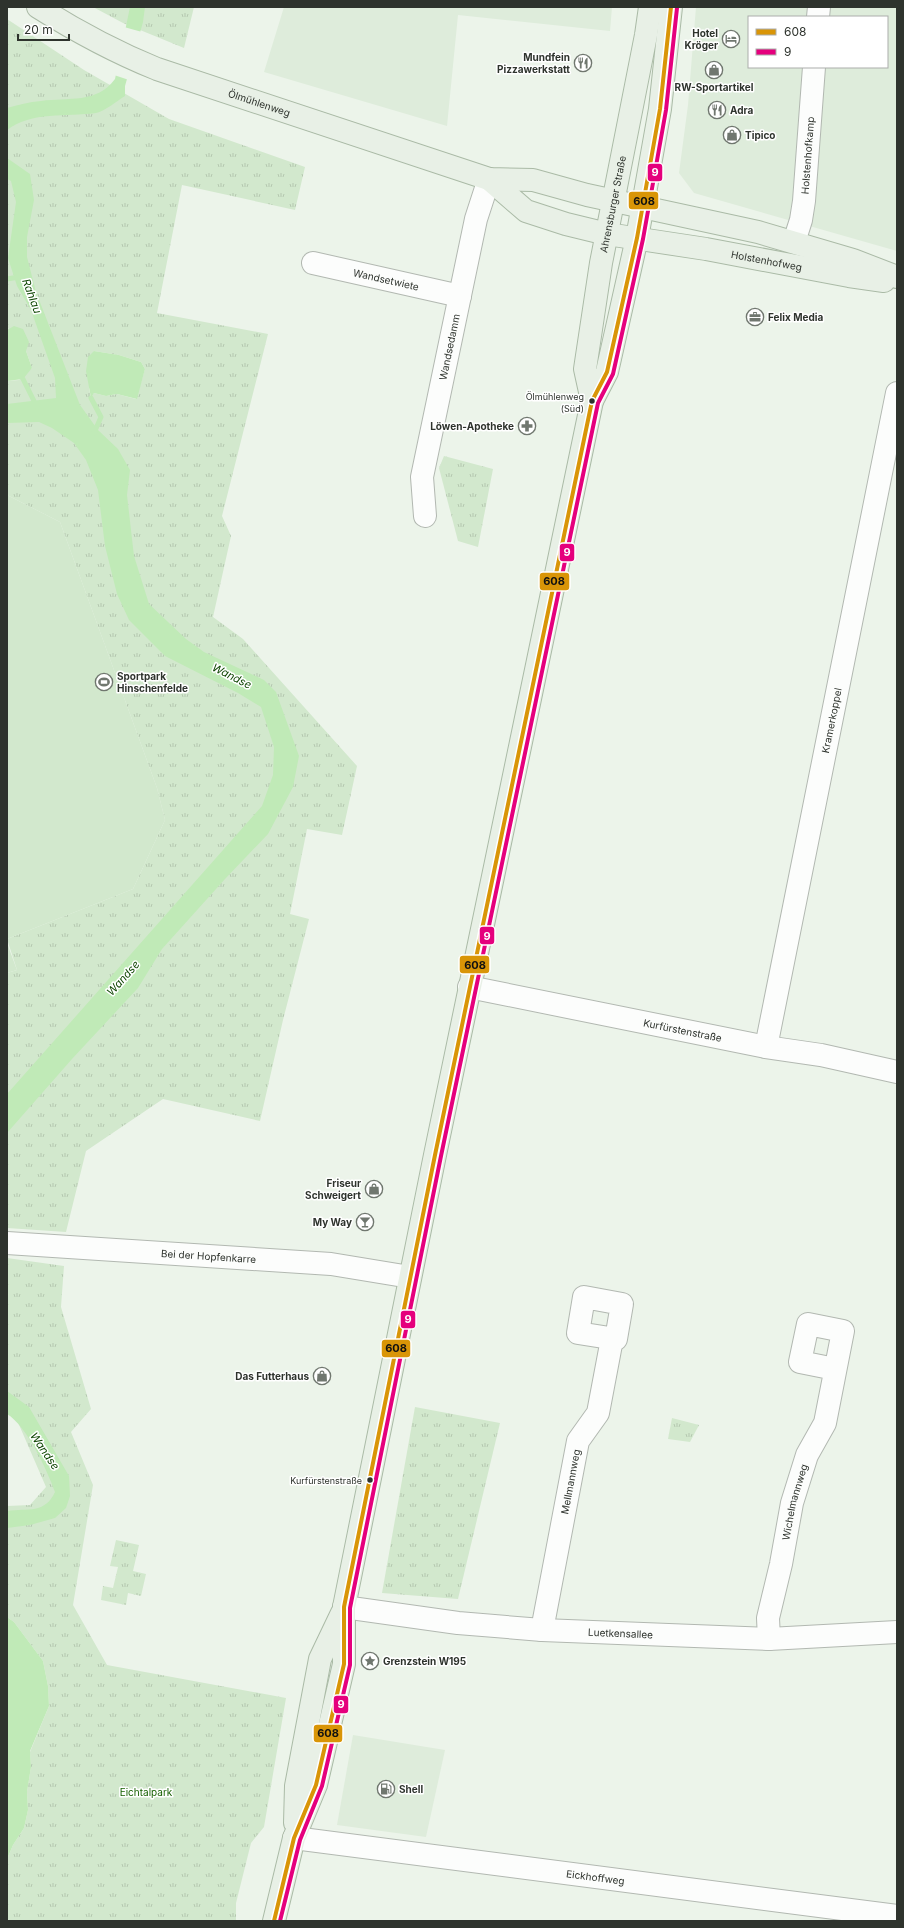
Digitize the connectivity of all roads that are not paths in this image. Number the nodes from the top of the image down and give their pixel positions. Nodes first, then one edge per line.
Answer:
1 (38, 7) edge
2 (650, 7) edge
3 (672, 7) edge
4 (814, 68) edge
5 (488, 179) junction
6 (613, 201) junction
7 (643, 207) junction
8 (607, 234) junction
9 (637, 238) junction
10 (794, 242) junction
11 (312, 263) dead end
12 (897, 277) edge
13 (897, 283) edge
14 (460, 296) junction
15 (897, 393) edge
16 (592, 401) junction
17 (425, 516) dead end
18 (469, 987) junction
19 (766, 1047) junction
20 (897, 1072) edge
21 (7, 1244) edge
22 (410, 1277) junction
23 (612, 1339) dead end
24 (835, 1369) dead end
25 (344, 1607) junction
26 (542, 1630) junction
27 (897, 1632) edge
28 (769, 1639) junction
29 (294, 1838) junction
30 (897, 1916) edge
31 (274, 1921) edge

1 - 5 main road, Ölmühlenweg
2 - 6 main road, Ahrensburger Straße
3 - 7 main road, Ahrensburger Straße
4 - 10 street, Holstenhofkamp
5 - 6 main road, Ölmühlenweg
5 - 8 main road, Ölmühlenweg
5 - 14 street, Wandsedamm
6 - 7 main road, Ölmühlenweg
6 - 8 main road, Ahrensburger Straße
7 - 9 main road, Ahrensburger Straße
7 - 10 main road
8 - 9 main road, Holstenhofweg
8 - 16 main road, Ahrensburger Straße
9 - 13 main road, Holstenhofweg
9 - 16 main road, Ahrensburger Straße
10 - 12 main road
11 - 14 street, Wandsetwiete
14 - 17 street, Wandsedamm
15 - 19 street, Kramerkoppel
16 - 18 main road, Ahrensburger Straße
18 - 19 street, Kurfürstenstraße
18 - 22 main road, Ahrensburger Straße
19 - 20 street, Kurfürstenstraße
21 - 22 street, Bei der Hopfenkarre
22 - 25 main road, Ahrensburger Straße
23 - 26 street, Mellmannweg
24 - 28 street, Wichelmannweg
25 - 26 street, Luetkensallee
25 - 29 main road, Ahrensburger Straße
26 - 28 street, Luetkensallee
27 - 28 street, Luetkensallee
29 - 30 street, Eickhoffweg
29 - 31 main road, Ahrensburger Straße

